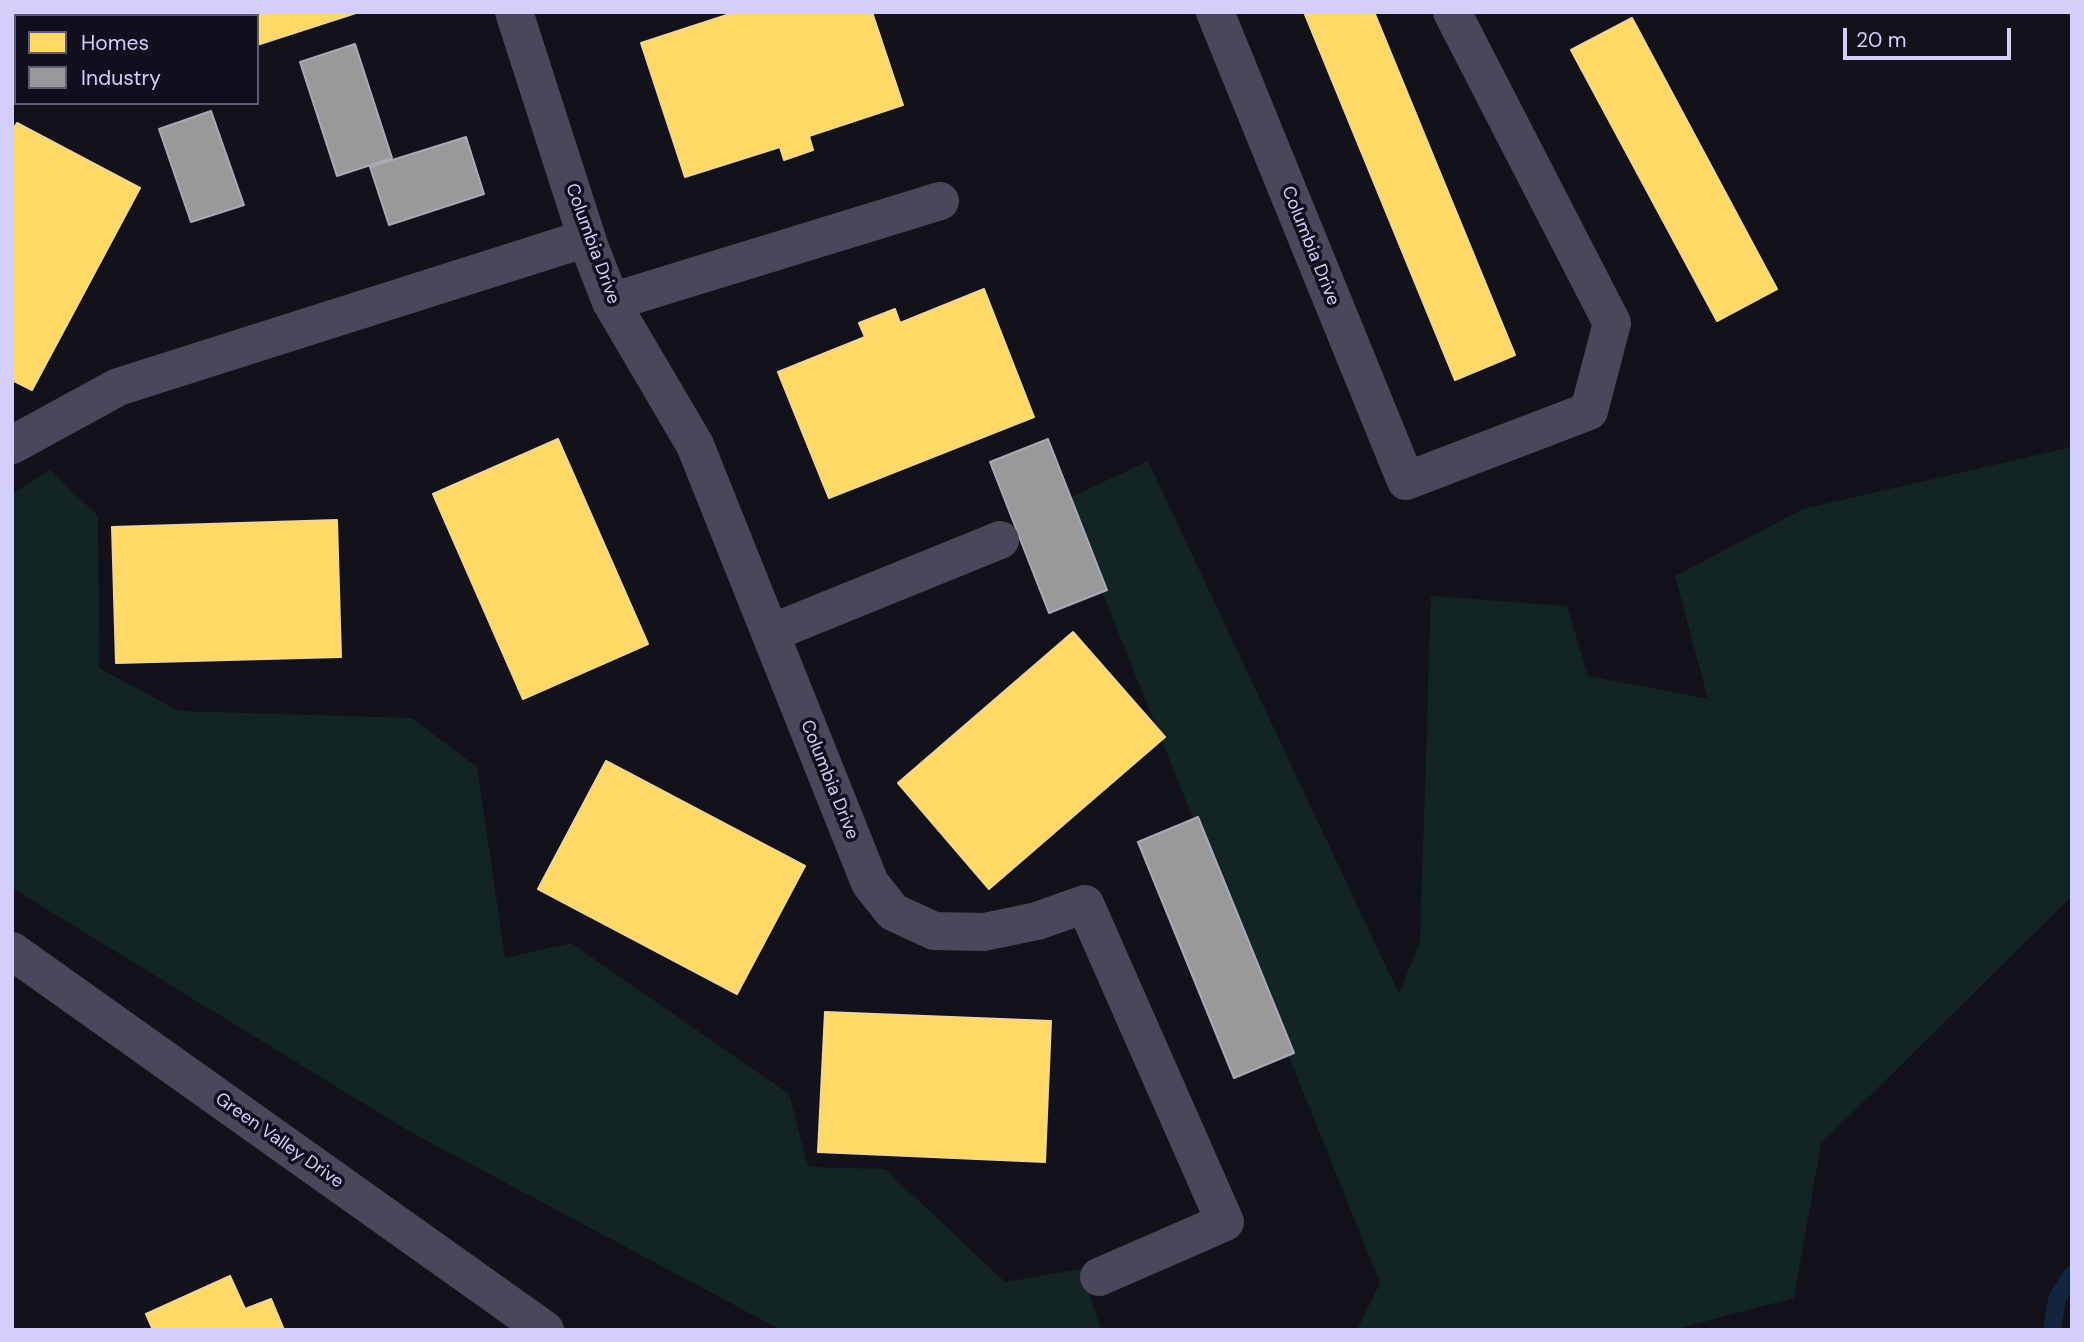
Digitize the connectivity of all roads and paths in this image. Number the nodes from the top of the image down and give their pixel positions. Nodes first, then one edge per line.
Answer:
1 (514, 12) edge
2 (1214, 12) edge
3 (1452, 12) edge
4 (940, 201) dead end
5 (587, 237) junction
6 (611, 302) junction
7 (12, 445) edge
8 (1000, 540) dead end
9 (771, 633) junction
10 (12, 951) edge
11 (1099, 1277) dead end
12 (545, 1330) edge

1 - 5 street, Columbia Drive
2 - 3 street, Columbia Drive
4 - 6 street
5 - 6 street, Columbia Drive
5 - 7 street
6 - 9 street, Columbia Drive
8 - 9 street
9 - 11 street, Columbia Drive
10 - 12 street, Green Valley Drive

